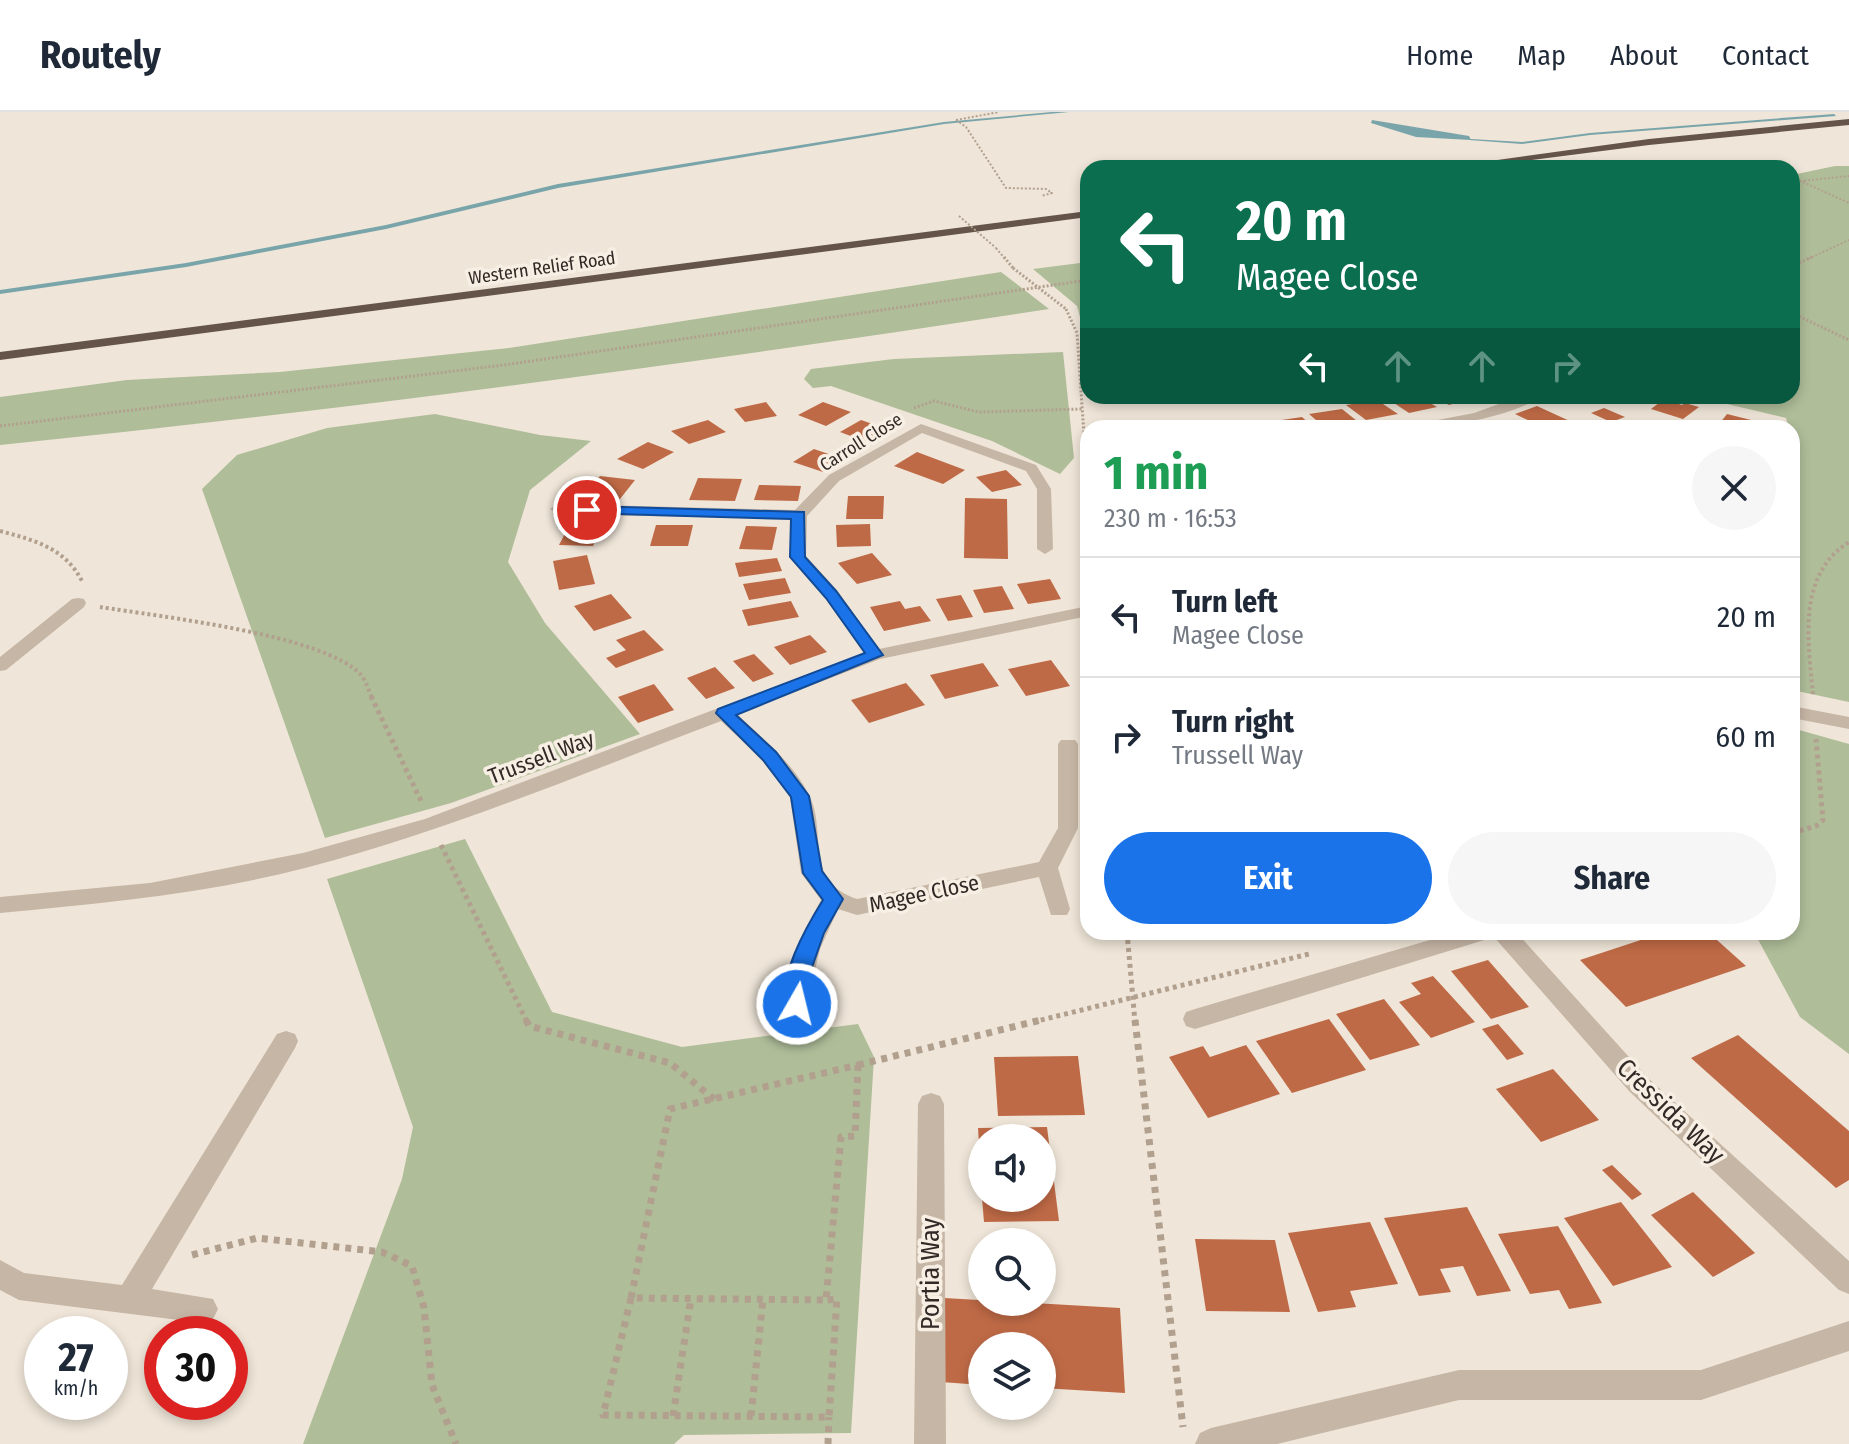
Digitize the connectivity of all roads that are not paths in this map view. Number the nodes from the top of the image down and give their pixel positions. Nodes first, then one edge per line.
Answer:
1 (1849, 122) edge
2 (1508, 160) edge
3 (1080, 215) edge
4 (0, 356) edge
5 (1511, 404) edge
6 (1477, 416) junction
7 (1457, 420) edge
8 (1484, 420) edge
9 (558, 509) dead end
10 (799, 515) junction
11 (1045, 549) dead end
12 (78, 603) road end
13 (1080, 613) edge
14 (875, 655) junction
15 (0, 666) edge
16 (724, 713) junction
17 (1800, 714) edge
18 (1849, 723) edge
19 (1068, 744) dead end
20 (1047, 868) junction
21 (833, 899) junction
22 (0, 905) edge
23 (1059, 909) dead end
24 (1459, 940) edge
25 (1510, 940) edge
26 (797, 1004) dead end
27 (1195, 1019) dead end
28 (286, 1041) dead end
29 (931, 1104) dead end
30 (0, 1273) edge
31 (1849, 1280) edge
32 (130, 1299) junction
33 (203, 1309) dead end
34 (1849, 1336) edge
35 (930, 1444) edge
36 (1211, 1444) edge

1 - 2 highway
3 - 4 highway, Western Relief Road
5 - 6 street
6 - 7 street
6 - 8 street
9 - 10 street
10 - 11 street, Carroll Close
10 - 14 street
12 - 15 street
13 - 14 street, Trussell Way
14 - 16 street, Trussell Way
16 - 21 street
16 - 22 street, Trussell Way
17 - 18 street
19 - 20 street
20 - 21 street, Magee Close
20 - 23 street
21 - 26 street
24 - 27 street
25 - 31 street, Cressida Way
28 - 32 street
29 - 35 street, Portia Way
30 - 32 street
32 - 33 street
34 - 36 street

